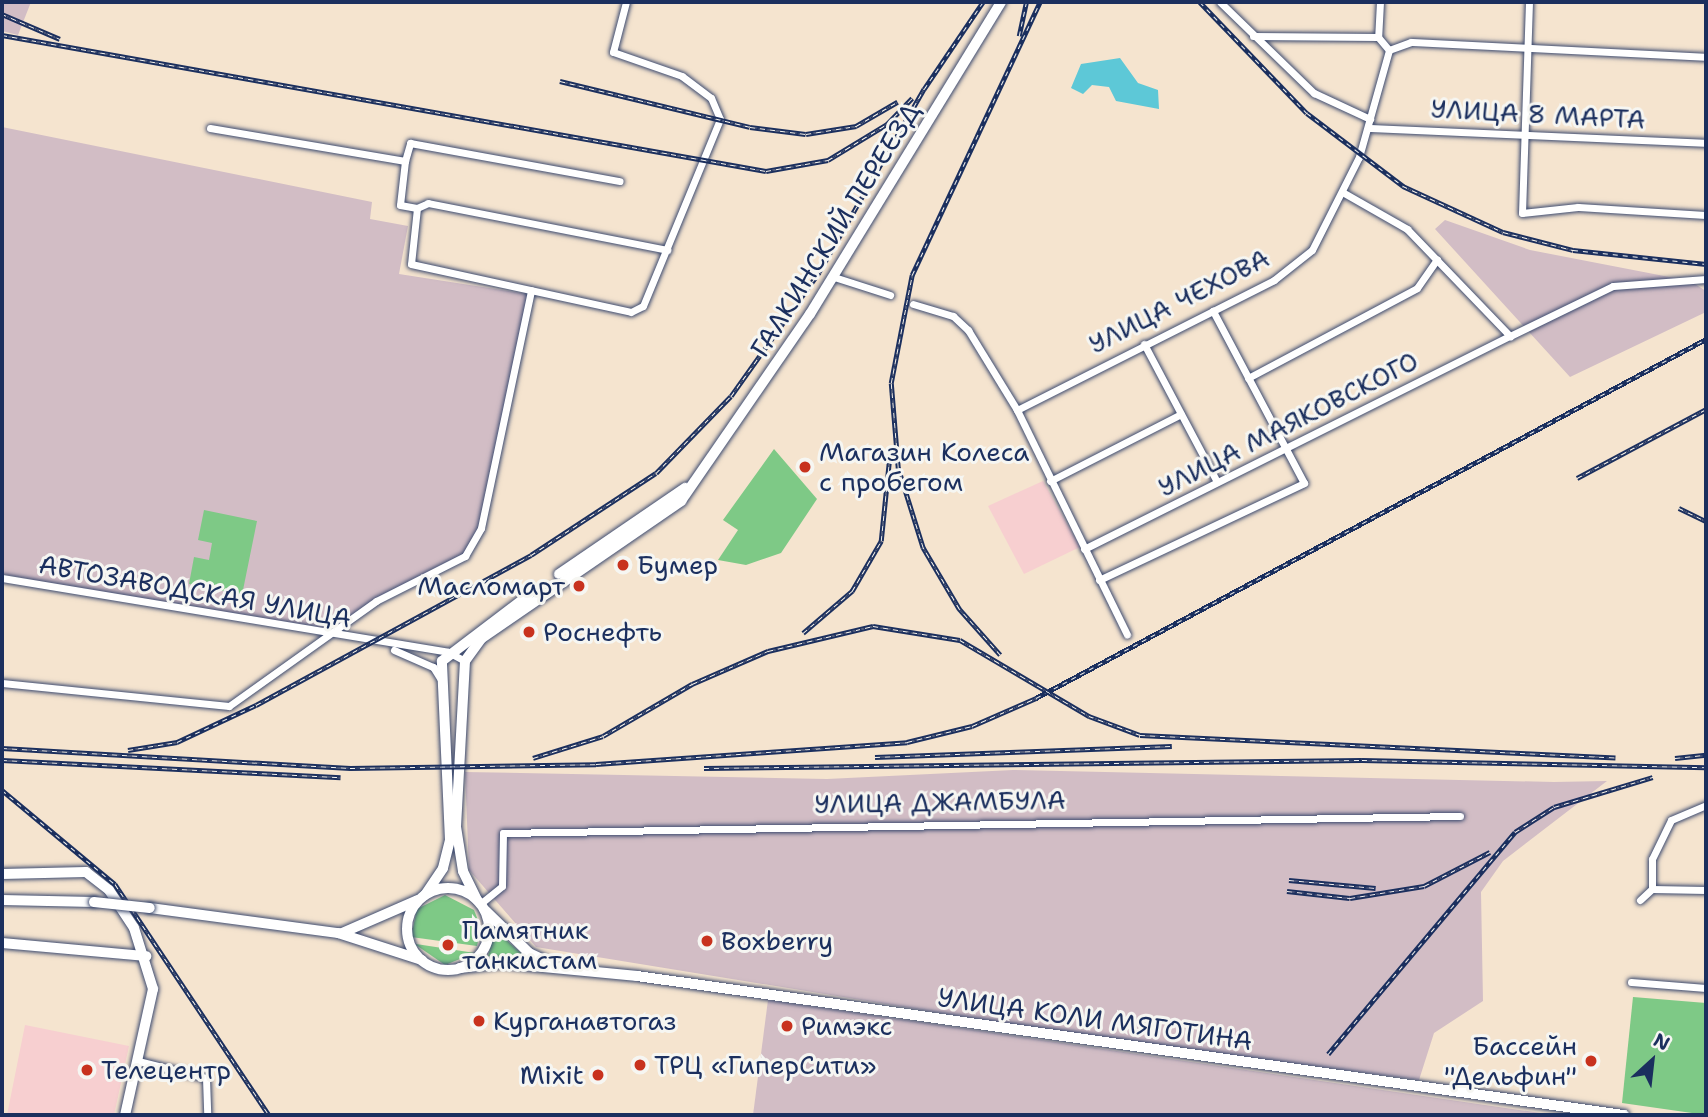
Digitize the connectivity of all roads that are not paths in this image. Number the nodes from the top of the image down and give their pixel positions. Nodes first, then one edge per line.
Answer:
1 (626, 2) edge
2 (1002, 2) edge
3 (1220, 2) edge
4 (1380, 2) edge
5 (1530, 2) edge
6 (1253, 36) junction
7 (1378, 37) junction
8 (1528, 47) junction
9 (1389, 50) junction
10 (1706, 57) edge
11 (1370, 119) junction
12 (210, 128) dead end
13 (1368, 128) junction
14 (1524, 134) junction
15 (1706, 143) edge
16 (405, 161) junction
17 (620, 181) dead end
18 (1344, 193) junction
19 (416, 208) junction
20 (1706, 215) edge
21 (667, 250) junction
22 (1437, 259) junction
23 (834, 277) junction
24 (1706, 279) edge
25 (531, 290) junction
26 (890, 295) dead end
27 (913, 304) dead end
28 (1213, 311) junction
29 (1510, 336) junction
30 (1144, 344) junction
31 (1248, 378) junction
32 (1017, 410) junction
33 (1181, 414) junction
34 (1286, 448) junction
35 (699, 477) junction
36 (1050, 481) junction
37 (1217, 482) junction
38 (1084, 549) junction
39 (2, 578) edge
40 (1099, 580) junction
41 (1127, 635) dead end
42 (332, 637) junction
43 (380, 645) junction
44 (442, 651) junction
45 (465, 661) junction
46 (2, 683) edge
47 (445, 691) junction
48 (1706, 805) edge
49 (1460, 816) dead end
50 (2, 874) edge
51 (1653, 889) junction
52 (1706, 890) edge
53 (421, 898) junction
54 (2, 900) edge
55 (1640, 900) dead end
56 (480, 904) junction
57 (338, 933) junction
58 (2, 943) edge
59 (146, 956) junction
60 (422, 960) junction
61 (560, 967) junction
62 (460, 968) junction
63 (1631, 982) dead end
64 (1706, 988) edge
65 (138, 1061) junction
66 (125, 1115) edge
67 (207, 1115) edge
68 (1624, 1115) edge

1 - 21 street
2 - 23 main road, ГАЛКИНСКИЙ ПЕРЕЕЗД
3 - 6 street
4 - 7 street
5 - 8 street
6 - 7 street
6 - 11 street
7 - 9 street
8 - 9 street
8 - 10 street
8 - 14 street
9 - 11 street, УЛИЦА ЧЕХОВА
11 - 13 street, УЛИЦА ЧЕХОВА
12 - 16 street
13 - 14 street, УЛИЦА 8 МАРТА
13 - 18 street, УЛИЦА ЧЕХОВА
14 - 15 street, УЛИЦА 8 МАРТА
14 - 20 street
16 - 17 street
16 - 19 street
18 - 22 street
18 - 28 street, УЛИЦА ЧЕХОВА
19 - 21 street
19 - 25 street
21 - 25 street
22 - 29 street
22 - 31 street
23 - 26 street
23 - 35 main road, ГАЛКИНСКИЙ ПЕРЕЕЗД
24 - 29 street, УЛИЦА МАЯКОВСКОГО
25 - 42 street
27 - 32 street
28 - 30 street, УЛИЦА ЧЕХОВА
28 - 31 street
29 - 34 street, УЛИЦА МАЯКОВСКОГО
30 - 32 street, УЛИЦА ЧЕХОВА
30 - 33 street
31 - 34 street
32 - 36 street
33 - 36 street
33 - 37 street
34 - 37 street, УЛИЦА МАЯКОВСКОГО
34 - 40 street
35 - 44 main road, ГАЛКИНСКИЙ ПЕРЕЕЗД
35 - 45 main road, ГАЛКИНСКИЙ ПЕРЕЕЗД
36 - 38 street
37 - 38 street, УЛИЦА МАЯКОВСКОГО
38 - 40 street
39 - 42 street, АВТОЗАВОДСКАЯ УЛИЦА
40 - 41 street
42 - 43 street, АВТОЗАВОДСКАЯ УЛИЦА
42 - 46 street
43 - 44 street
43 - 47 street
44 - 45 street
44 - 47 main road
45 - 56 main road
47 - 53 main road
48 - 51 street
49 - 56 street, УЛИЦА ДЖАМБУЛА
50 - 59 main road
51 - 52 street
51 - 55 street
53 - 56 main road
53 - 57 main road
53 - 60 main road
54 - 57 main road, bridge
56 - 61 main road, УЛИЦА КОЛИ МЯГОТИНА
56 - 62 main road
57 - 60 main road
58 - 59 main road
59 - 65 main road
60 - 62 main road
61 - 62 main road, УЛИЦА КОЛИ МЯГОТИНА
61 - 68 main road, УЛИЦА КОЛИ МЯГОТИНА
63 - 64 street
65 - 66 main road
65 - 67 street

